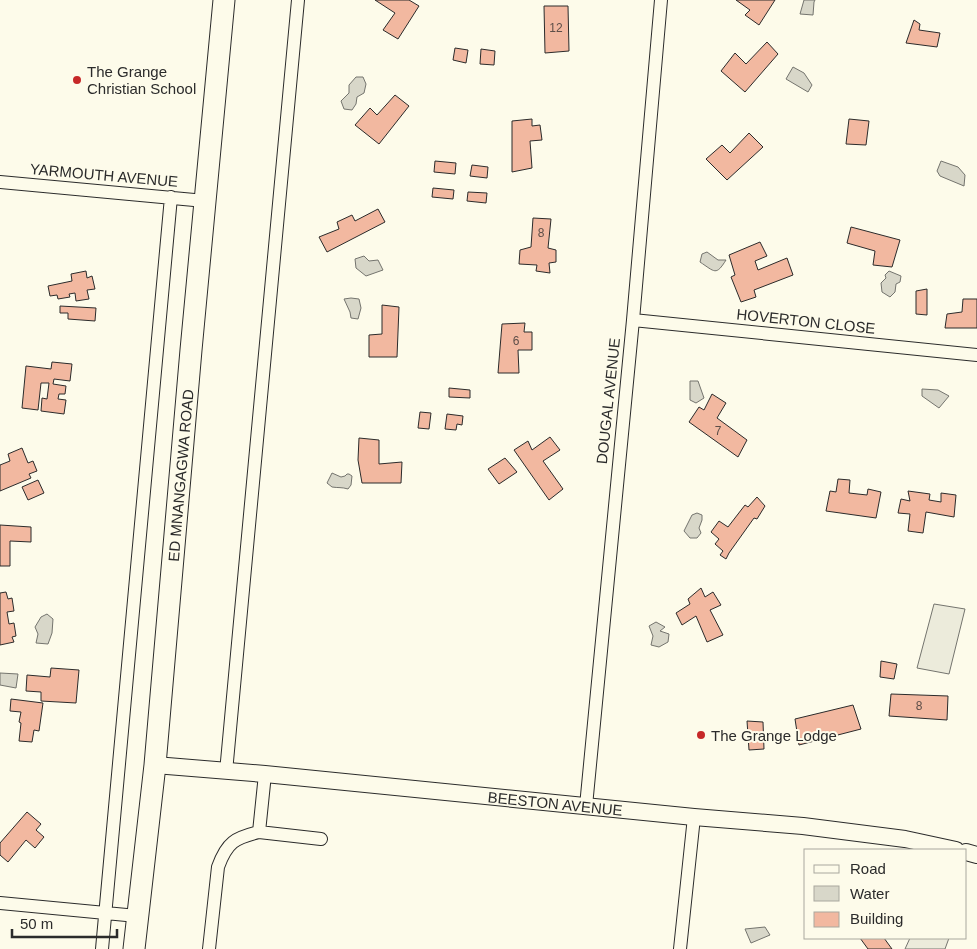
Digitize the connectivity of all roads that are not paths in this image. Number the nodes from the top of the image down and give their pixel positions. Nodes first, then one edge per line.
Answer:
1 (224, 0) edge
2 (298, 0) edge
3 (661, 0) edge
4 (0, 182) edge
5 (171, 197) junction
6 (206, 201) junction
7 (632, 320) junction
8 (977, 355) edge
9 (155, 765) junction
10 (226, 772) junction
11 (264, 774) junction
12 (586, 806) junction
13 (694, 817) junction
14 (260, 832) junction
15 (321, 839) dead end
16 (951, 849) edge
17 (0, 903) edge
18 (106, 912) junction
19 (137, 916) junction
20 (102, 949) edge
21 (134, 949) edge
22 (209, 949) edge
23 (680, 949) edge

1 - 6 highway, ED MNANGAGWA ROAD
2 - 10 street
3 - 7 street, DOUGAL AVENUE
4 - 5 street, YARMOUTH AVENUE
5 - 6 street, YARMOUTH AVENUE
5 - 18 street
6 - 9 highway, ED MNANGAGWA ROAD
7 - 8 street, HOVERTON CLOSE
7 - 12 street, DOUGAL AVENUE
9 - 10 street, BEESTON AVENUE
9 - 19 highway, ED MNANGAGWA ROAD
10 - 11 street, BEESTON AVENUE
11 - 12 street, BEESTON AVENUE
11 - 14 street
12 - 13 street, BEESTON AVENUE
13 - 16 street, BEESTON AVENUE
13 - 23 street
14 - 15 street
14 - 22 street
17 - 18 street
18 - 19 street
18 - 20 street
19 - 21 highway, ED MNANGAGWA ROAD

